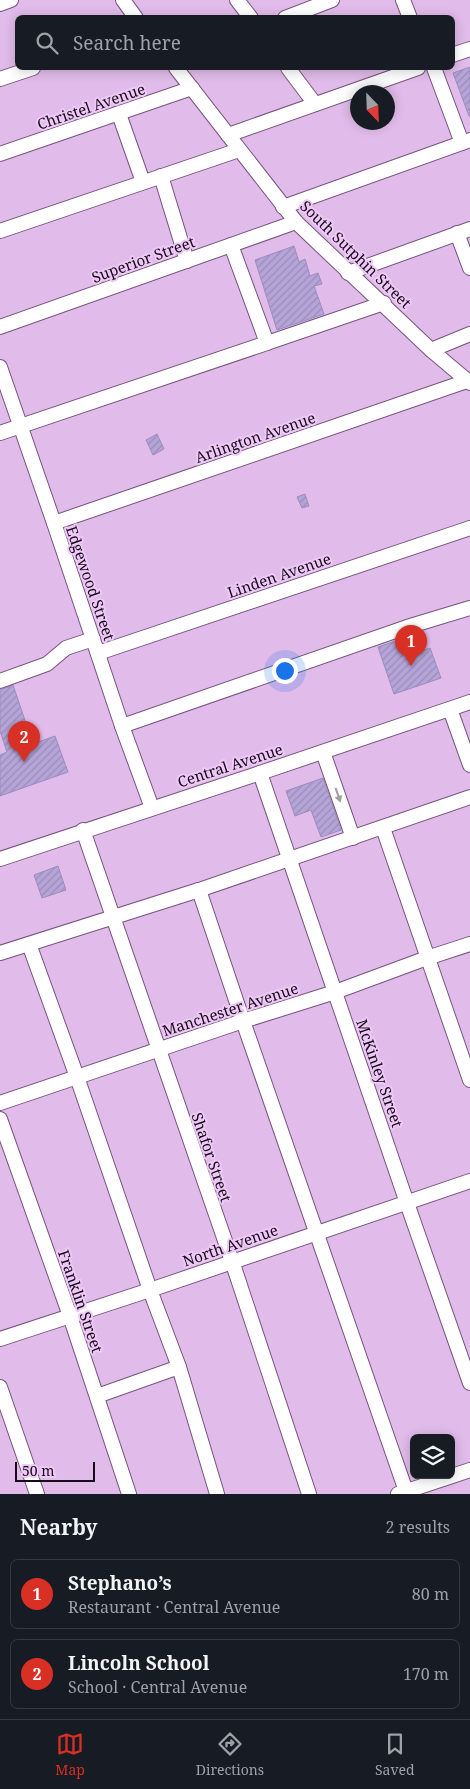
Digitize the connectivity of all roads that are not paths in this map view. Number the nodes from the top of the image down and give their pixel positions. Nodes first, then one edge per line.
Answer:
1 (10, 0) edge
2 (123, 0) edge
3 (237, 0) edge
4 (332, 0) edge
5 (403, 0) edge
6 (0, 4) edge
7 (134, 15) edge
8 (249, 15) edge
9 (293, 15) edge
10 (409, 15) edge
11 (470, 49) edge
12 (455, 54) edge
13 (27, 70) edge
14 (178, 70) edge
15 (290, 70) edge
16 (412, 70) edge
17 (435, 70) edge
18 (0, 79) edge
19 (192, 88) junction
20 (315, 104) junction
21 (119, 114) junction
22 (228, 135) junction
23 (466, 141) edge
24 (239, 150) junction
25 (0, 154) edge
26 (161, 176) junction
27 (143, 182) junction
28 (283, 207) junction
29 (296, 222) junction
30 (0, 231) edge
31 (463, 231) edge
32 (231, 245) junction
33 (187, 261) junction
34 (470, 268) edge
35 (348, 273) junction
36 (384, 303) junction
37 (0, 327) edge
38 (470, 334) edge
39 (267, 343) junction
40 (432, 350) junction
41 (0, 367) edge
42 (469, 382) edge
43 (20, 426) junction
44 (0, 433) edge
45 (54, 523) junction
46 (470, 528) edge
47 (470, 608) edge
48 (93, 639) junction
49 (98, 653) junction
50 (0, 681) edge
51 (470, 702) edge
52 (450, 708) junction
53 (122, 726) junction
54 (323, 752) junction
55 (470, 765) edge
56 (260, 773) junction
57 (470, 797) edge
58 (152, 808) junction
59 (383, 828) junction
60 (83, 830) junction
61 (352, 838) junction
62 (0, 858) edge
63 (290, 858) junction
64 (199, 890) junction
65 (112, 917) junction
66 (28, 944) junction
67 (470, 944) edge
68 (0, 953) edge
69 (427, 958) junction
70 (336, 992) junction
71 (243, 1021) junction
72 (158, 1049) junction
73 (77, 1077) junction
74 (470, 1080) edge
75 (0, 1103) edge
76 (0, 1119) edge
77 (470, 1181) edge
78 (407, 1203) junction
79 (317, 1232) junction
80 (232, 1261) junction
81 (150, 1290) junction
82 (70, 1316) junction
83 (0, 1338) edge
84 (179, 1367) junction
85 (470, 1383) edge
86 (0, 1387) edge
87 (96, 1396) junction
88 (470, 1470) edge
89 (403, 1493) edge
90 (36, 1494) edge
91 (129, 1494) edge
92 (217, 1494) edge
93 (309, 1494) edge

1 - 6 street
2 - 7 street
3 - 8 street
4 - 9 street
5 - 10 street
11 - 12 street
13 - 18 street
14 - 19 street, South Sutphin Street
15 - 20 street
16 - 20 street
17 - 23 street
19 - 21 street, Christel Avenue
19 - 22 street, South Sutphin Street
20 - 22 street
21 - 25 street, Christel Avenue
21 - 27 street
22 - 24 street, South Sutphin Street
23 - 28 street
24 - 26 street
24 - 28 street, South Sutphin Street
26 - 27 street
26 - 33 street
27 - 30 street
28 - 29 street, South Sutphin Street
29 - 32 street, Superior Street
29 - 35 street, South Sutphin Street
31 - 34 street
31 - 35 street
32 - 33 street, Superior Street
32 - 39 street
33 - 37 street, Superior Street
35 - 36 street, South Sutphin Street
36 - 39 street
36 - 40 street, South Sutphin Street
38 - 40 street
39 - 43 street
40 - 42 street, South Sutphin Street
41 - 43 street, Edgewood Street
42 - 45 street, Arlington Avenue
43 - 44 street
43 - 45 street, Edgewood Street
45 - 48 street, Edgewood Street
46 - 49 street, Linden Avenue
47 - 53 street
48 - 49 street, Edgewood Street
48 - 50 street
49 - 53 street, Edgewood Street
51 - 52 street, Central Avenue
52 - 54 street, Central Avenue
52 - 55 street
53 - 58 street, Edgewood Street
54 - 56 street, Central Avenue
54 -> 61 street
56 - 58 street, Central Avenue
56 - 63 street, McKinley Street
57 - 59 street
58 - 60 street, Central Avenue
59 - 61 street
59 - 69 street
60 - 62 street, Central Avenue
60 - 65 street, Shafor Street
61 - 63 street
63 - 64 street
63 - 70 street, McKinley Street
64 - 65 street
64 - 71 street
65 - 66 street
65 - 72 street, Shafor Street
66 - 68 street
66 - 73 street
67 - 69 street, Manchester Avenue
69 - 70 street, Manchester Avenue
69 - 74 street
70 - 71 street, Manchester Avenue
70 - 78 street, McKinley Street
71 - 72 street, Manchester Avenue
71 - 79 street
72 - 73 street, Manchester Avenue
72 - 80 street, Shafor Street
73 - 75 street, Manchester Avenue
73 - 81 street
76 - 82 street, Franklin Street
77 - 78 street, North Avenue
78 - 79 street, North Avenue
78 - 85 street, McKinley Street
79 - 80 street, North Avenue
79 - 89 street
80 - 81 street, North Avenue
80 - 93 street, Shafor Street
81 - 82 street, North Avenue
81 - 84 street
82 - 83 street, North Avenue
82 - 87 street, Franklin Street
84 - 87 street
84 - 92 street
86 - 90 street
87 - 91 street, Franklin Street
88 - 89 street

